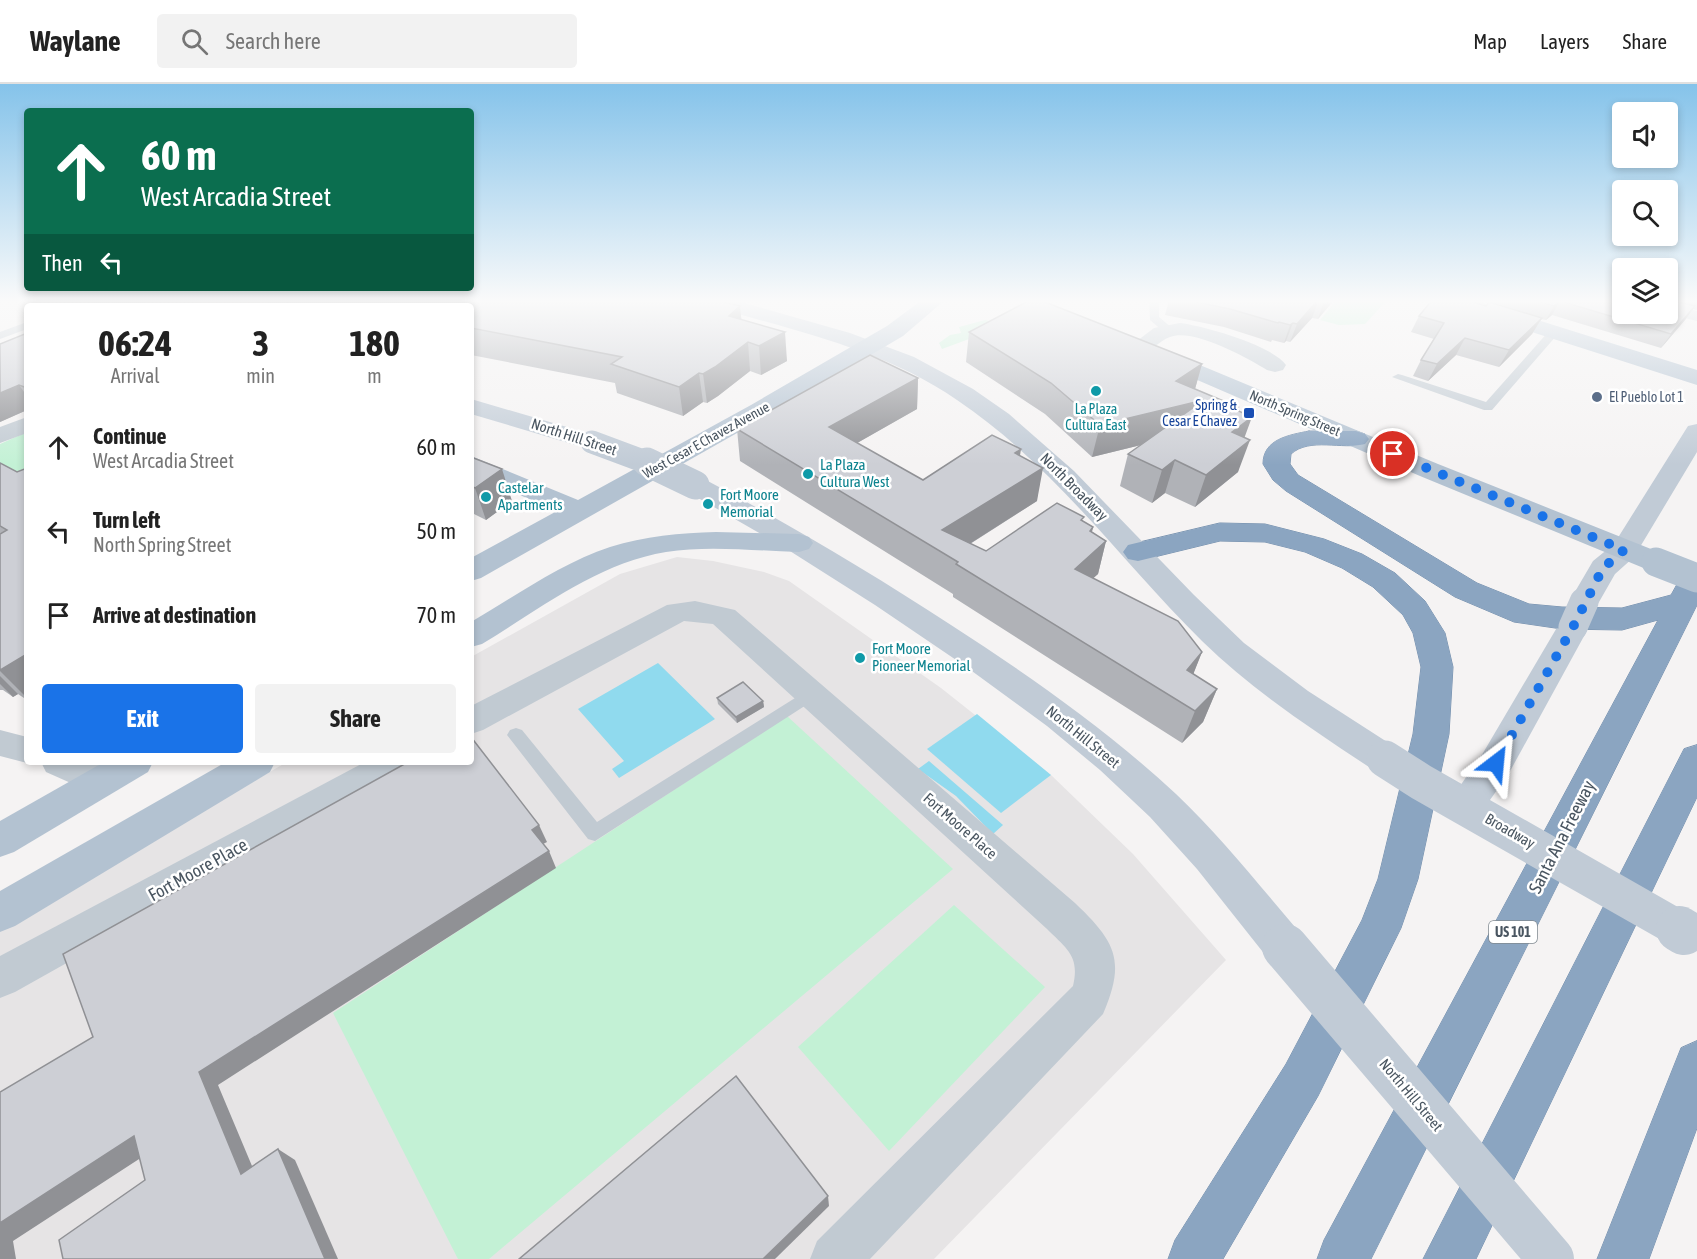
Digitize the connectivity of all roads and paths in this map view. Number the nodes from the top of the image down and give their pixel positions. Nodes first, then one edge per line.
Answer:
1 (853, 355) edge
2 (887, 355) edge
3 (1159, 355) edge
4 (1256, 355) edge
5 (1534, 355) edge
6 (1623, 355) edge
7 (1275, 365) dead end
8 (1398, 376) dead end
9 (1697, 378) edge
10 (474, 407) edge
11 (24, 425) edge
12 (1697, 431) edge
13 (0, 436) edge
14 (1356, 439) junction
15 (474, 465) edge
16 (578, 510) junction
17 (799, 543) junction
18 (1624, 550) junction
19 (1138, 552) junction
20 (474, 569) edge
21 (1692, 586) edge
22 (474, 634) edge
23 (811, 694) junction
24 (474, 719) edge
25 (516, 735) dead end
26 (0, 743) edge
27 (24, 749) edge
28 (1385, 759) joint
29 (1697, 759) edge
30 (64, 765) edge
31 (130, 765) edge
32 (252, 765) edge
33 (390, 765) edge
34 (100, 782) junction
35 (1465, 806) junction
36 (0, 840) edge
37 (0, 913) edge
38 (1691, 936) edge
39 (0, 978) edge
40 (1697, 1064) edge
41 (835, 1259) edge
42 (1194, 1259) edge
43 (1342, 1259) edge
44 (1449, 1259) edge
45 (1551, 1259) edge
46 (1623, 1259) edge

1 - 16 main road, West Cesar E Chavez Avenue
2 - 19 main road, North Broadway
3 - 14 main road, North Spring Street
4 - 7 street
5 - 8 lane
6 - 9 main road
10 - 17 main road, North Hill Street, bridge
11 - 13 street
12 - 18 main road
14 - 18 main road, North Spring Street
14 - 21 highway
15 - 16 main road
16 - 20 main road, West Cesar E Chavez Avenue
17 - 22 main road
17 - 45 main road, North Hill Street, bridge
18 - 21 main road, North Spring Street, bridge
18 - 35 main road
19 - 28 main road, North Broadway
19 - 42 highway
21 - 43 highway, Santa Ana Freeway / US 101
23 - 24 street, Fort Moore Place
23 - 25 lane
23 - 41 street, Fort Moore Place
26 - 27 street
28 - 35 main road, Broadway, bridge
29 - 44 highway
30 - 34 street
31 - 34 main road
32 - 37 main road
33 - 39 street, Fort Moore Place
34 - 36 main road
35 - 38 main road, Broadway, bridge
40 - 46 highway

